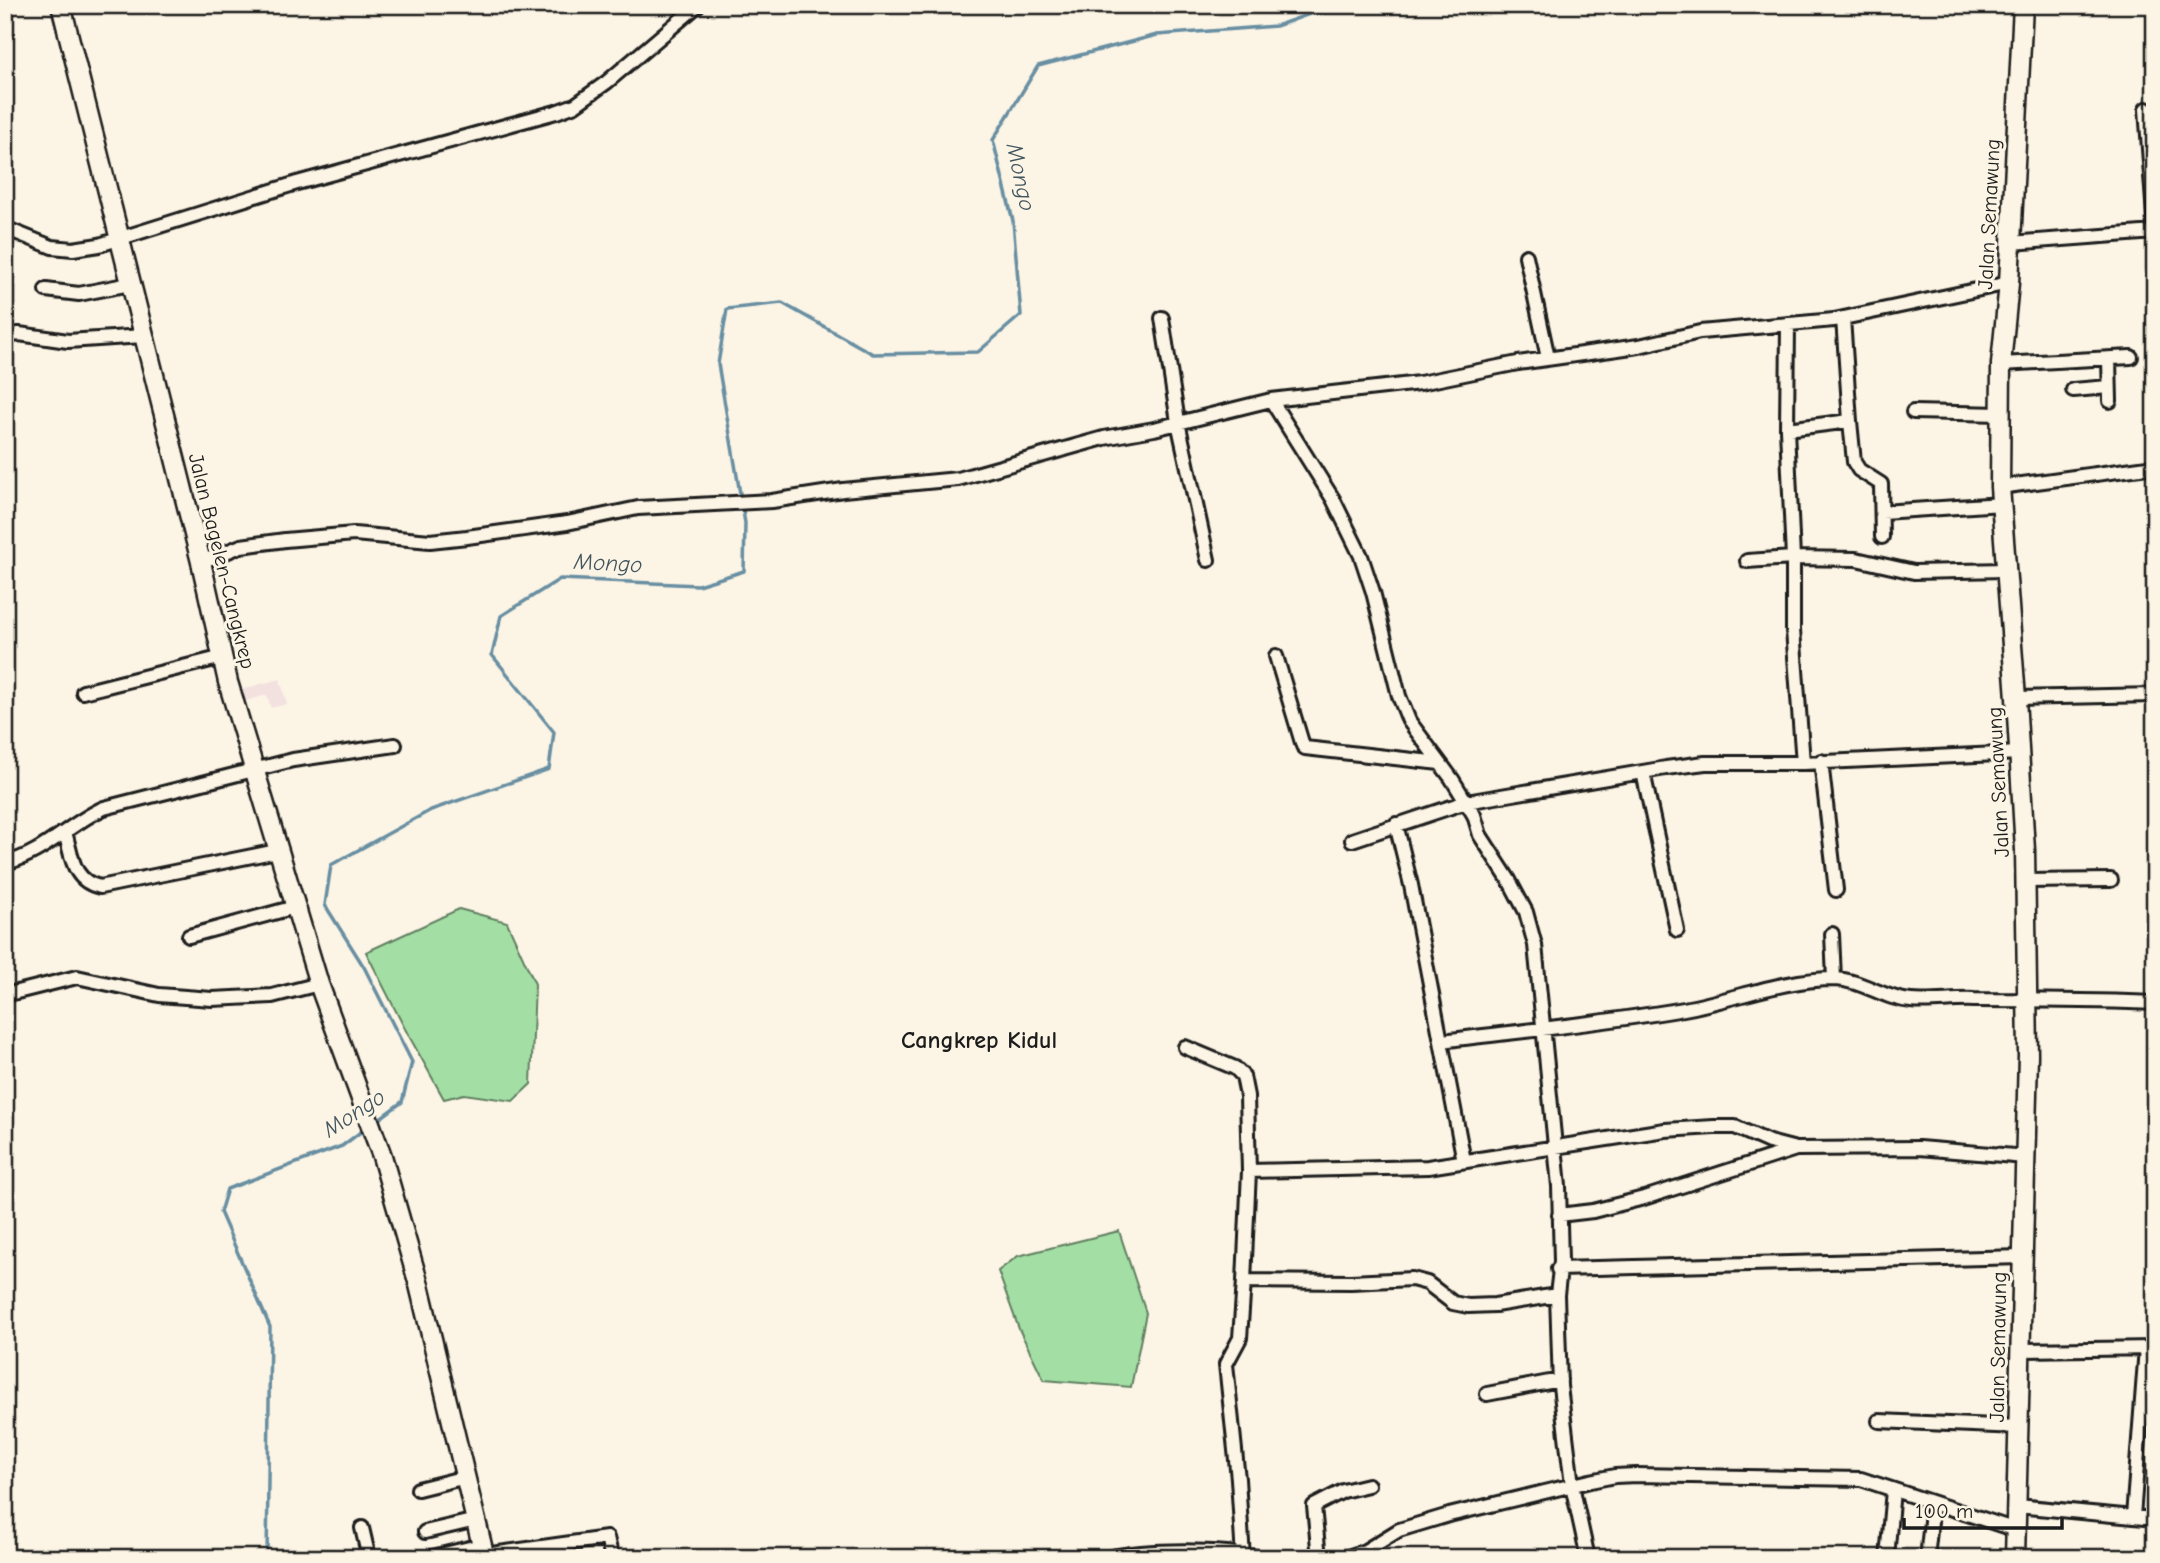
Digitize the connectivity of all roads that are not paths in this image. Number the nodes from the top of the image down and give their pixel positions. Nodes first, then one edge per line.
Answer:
1 (61, 5) edge
2 (698, 5) edge
3 (2023, 5) edge
4 (2146, 109) dead end
5 (5, 228) edge
6 (2155, 231) edge
7 (119, 239) junction
8 (2011, 243) junction
9 (1526, 256) dead end
10 (130, 284) junction
11 (2009, 284) junction
12 (46, 290) dead end
13 (1162, 318) dead end
14 (1843, 318) junction
15 (1788, 324) junction
16 (5, 336) edge
17 (143, 336) junction
18 (2131, 357) dead end
19 (1548, 358) junction
20 (2109, 359) junction
21 (2001, 363) junction
22 (2109, 387) junction
23 (2073, 390) dead end
24 (1271, 400) junction
25 (2110, 401) dead end
26 (1913, 412) dead end
27 (2002, 414) junction
28 (1850, 421) junction
29 (1178, 422) junction
30 (1787, 429) junction
31 (2155, 466) edge
32 (2001, 495) junction
33 (1882, 512) junction
34 (1882, 537) dead end
35 (1793, 558) junction
36 (1208, 559) dead end
37 (1747, 561) dead end
38 (201, 562) junction
39 (2005, 570) junction
40 (1276, 656) dead end
41 (223, 657) junction
42 (83, 692) dead end
43 (2155, 695) edge
44 (2017, 698) junction
45 (395, 744) dead end
46 (2020, 753) junction
47 (1821, 761) junction
48 (1440, 762) junction
49 (1803, 762) junction
50 (253, 770) junction
51 (1643, 772) junction
52 (1466, 802) junction
53 (1396, 824) junction
54 (65, 832) junction
55 (1352, 840) dead end
56 (277, 851) junction
57 (5, 863) edge
58 (2111, 880) dead end
59 (2025, 881) junction
60 (1836, 890) dead end
61 (295, 907) junction
62 (1677, 930) dead end
63 (1832, 934) dead end
64 (189, 936) dead end
65 (1834, 979) junction
66 (319, 984) junction
67 (5, 995) edge
68 (2027, 1001) junction
69 (2155, 1003) edge
70 (1544, 1028) junction
71 (1441, 1041) junction
72 (1185, 1046) dead end
73 (1556, 1148) junction
74 (1796, 1149) junction
75 (2025, 1157) junction
76 (1464, 1161) junction
77 (1249, 1171) junction
78 (1559, 1215) junction
79 (2023, 1257) junction
80 (1558, 1269) junction
81 (1244, 1281) junction
82 (1557, 1295) junction
83 (2150, 1348) edge
84 (2021, 1350) junction
85 (1560, 1380) junction
86 (1487, 1394) dead end
87 (1879, 1421) dead end
88 (2019, 1427) junction
89 (466, 1477) junction
90 (1368, 1485) dead end
91 (1572, 1485) junction
92 (418, 1489) dead end
93 (1893, 1490) junction
94 (1933, 1503) junction
95 (2017, 1506) junction
96 (2133, 1517) junction
97 (2155, 1519) edge
98 (476, 1520) junction
99 (362, 1528) dead end
100 (2016, 1530) junction
101 (425, 1532) dead end
102 (484, 1552) edge
103 (1243, 1556) edge
104 (369, 1558) edge
105 (428, 1558) edge
106 (612, 1558) edge
107 (1108, 1558) edge
108 (1260, 1558) edge
109 (1319, 1558) edge
110 (1345, 1558) edge
111 (1588, 1558) edge
112 (1887, 1558) edge
113 (1927, 1558) edge
114 (2015, 1558) edge

1 - 7 main road, Jalan Bagelen-Cangkrep
2 - 7 street
3 - 8 main road, Jalan Semawung
4 - 6 street
5 - 7 street
6 - 8 street
7 - 10 main road, Jalan Bagelen-Cangkrep
8 - 11 main road, Jalan Semawung
9 - 19 street
10 - 12 street
10 - 17 main road, Jalan Bagelen-Cangkrep
11 - 14 street
11 - 21 main road, Jalan Semawung
13 - 29 street
14 - 15 street
14 - 28 street
15 - 19 street
15 - 30 street
16 - 17 street
17 - 38 main road, Jalan Bagelen-Cangkrep
18 - 20 street
19 - 24 street
20 - 21 street
20 - 22 street
21 - 27 main road, Jalan Semawung
22 - 23 street
22 - 25 street
24 - 29 street
24 - 48 street
26 - 27 street
27 - 32 main road, Jalan Semawung
28 - 30 street
28 - 33 street
29 - 36 street
29 - 38 street
30 - 35 street
31 - 32 street
32 - 33 street
32 - 39 main road, Jalan Semawung
33 - 34 street
35 - 37 street
35 - 39 street
35 - 49 street
38 - 41 main road, Jalan Bagelen-Cangkrep
39 - 44 main road, Jalan Semawung
40 - 48 street
41 - 42 street
41 - 50 main road, Jalan Bagelen-Cangkrep
43 - 44 street
44 - 46 main road, Jalan Semawung
45 - 50 street
46 - 47 street
46 - 59 main road, Jalan Semawung
47 - 49 street
47 - 60 street
48 - 52 street
49 - 51 street
50 - 54 street
50 - 56 main road, Jalan Bagelen-Cangkrep
51 - 52 street
51 - 62 street
52 - 53 street
52 - 70 street
53 - 55 street
53 - 71 street
54 - 56 street
54 - 57 street
56 - 61 main road, Jalan Bagelen-Cangkrep
58 - 59 street
59 - 68 main road, Jalan Semawung
61 - 64 street
61 - 66 main road, Jalan Bagelen-Cangkrep
63 - 65 street
65 - 68 street
65 - 70 street
66 - 67 street
66 - 89 main road, Jalan Bagelen-Cangkrep
68 - 69 street
68 - 75 main road, Jalan Semawung
70 - 71 street
70 - 73 street
71 - 76 street
72 - 77 street
73 - 74 street
73 - 76 street
73 - 78 street
74 - 75 street
74 - 78 street
75 - 79 main road, Jalan Semawung
76 - 77 street
77 - 81 street
78 - 80 street
79 - 80 street
79 - 84 main road, Jalan Semawung
80 - 82 street
81 - 82 street
81 - 103 street
82 - 85 street
83 - 84 street
83 - 96 street
84 - 88 main road, Jalan Semawung
85 - 86 street
85 - 91 street
87 - 88 street
88 - 95 main road, Jalan Semawung
89 - 92 street
89 - 98 main road, Jalan Bagelen-Cangkrep
90 - 109 street
91 - 93 street
91 - 110 street
91 - 111 street
93 - 94 street
93 - 112 street
94 - 100 street
94 - 113 street
95 - 96 street
95 - 100 main road, Jalan Semawung
96 - 97 street
98 - 101 street
98 - 102 main road, Jalan Bagelen-Cangkrep
99 - 104 street
100 - 114 main road, Jalan Semawung
102 - 105 street
102 - 106 street
103 - 107 street
103 - 108 street

